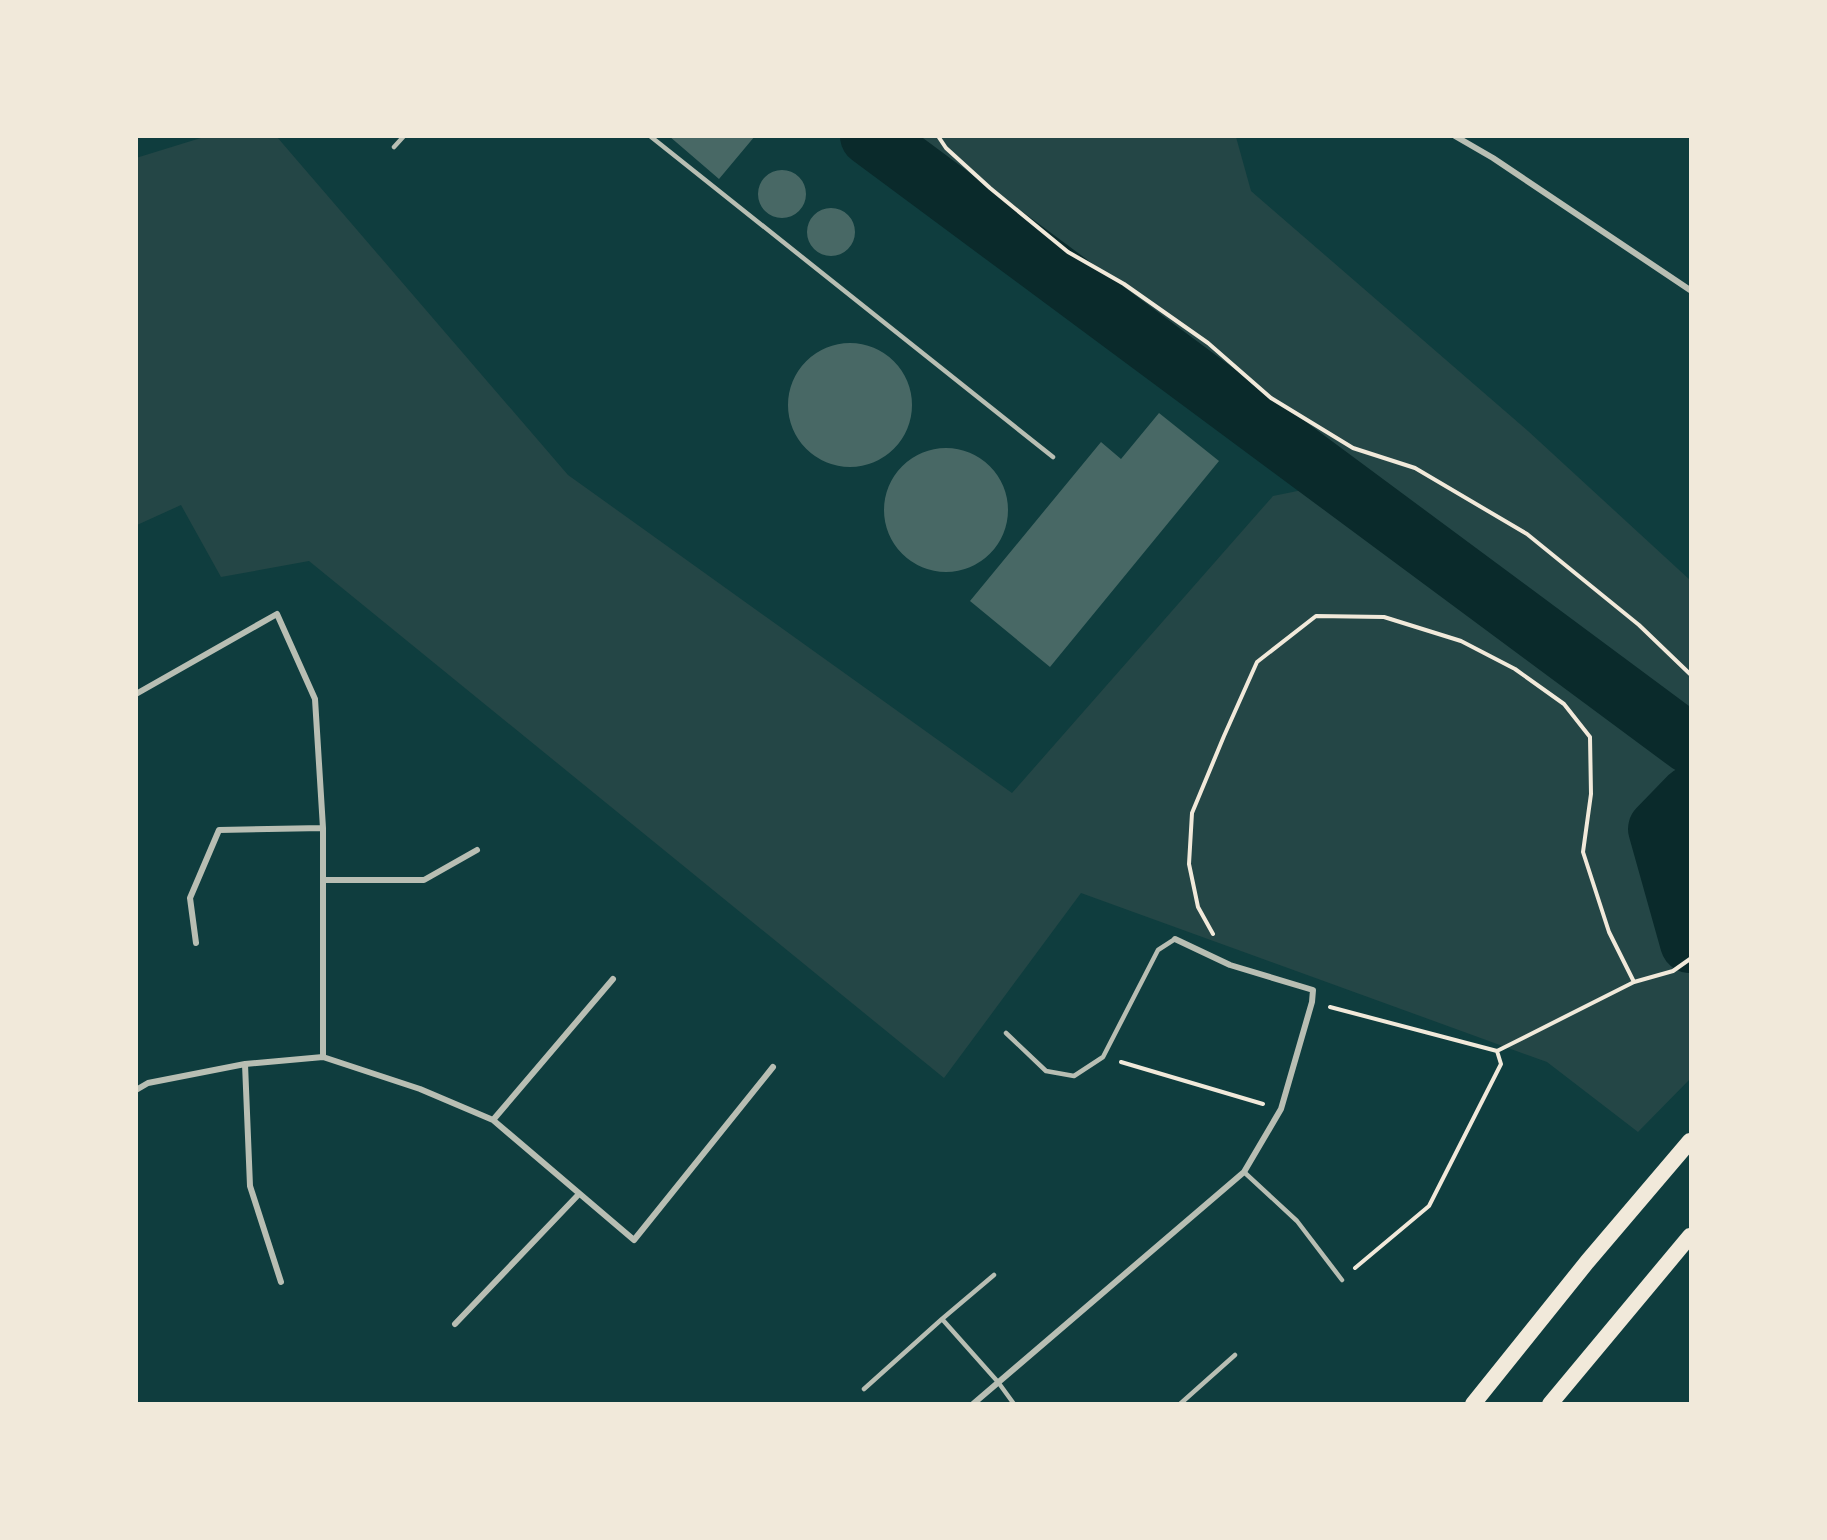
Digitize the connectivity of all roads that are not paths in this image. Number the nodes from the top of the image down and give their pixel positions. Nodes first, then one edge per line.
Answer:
1 (404, 136) edge
2 (650, 136) edge
3 (1455, 136) edge
4 (394, 147) dead end
5 (1690, 290) edge
6 (1053, 457) dead end
7 (136, 694) edge
8 (323, 828) junction
9 (477, 850) dead end
10 (324, 880) junction
11 (1175, 939) joint
12 (196, 943) dead end
13 (613, 979) dead end
14 (1006, 1033) dead end
15 (323, 1057) junction
16 (245, 1064) junction
17 (773, 1067) dead end
18 (136, 1090) edge
19 (493, 1120) junction
20 (1690, 1142) edge
21 (1244, 1172) junction
22 (579, 1194) junction
23 (1690, 1236) edge
24 (994, 1275) dead end
25 (1342, 1280) road end
26 (281, 1282) dead end
27 (942, 1319) junction
28 (455, 1324) dead end
29 (1235, 1355) dead end
30 (998, 1382) junction
31 (864, 1389) dead end
32 (973, 1404) edge
33 (1014, 1404) edge
34 (1180, 1404) edge
35 (1473, 1404) edge
36 (1550, 1404) edge

1 - 4 lane
2 - 6 lane
3 - 5 street
7 - 8 street
8 - 10 street
8 - 12 street
9 - 10 street
10 - 15 street
11 - 14 lane
11 - 21 street
13 - 19 street
15 - 16 street
15 - 19 street
16 - 18 street
16 - 26 street
17 - 22 street
19 - 22 street
20 - 35 highway
21 - 25 lane
21 - 30 street
22 - 28 street
23 - 36 highway
24 - 27 lane
27 - 30 lane
27 - 31 lane
29 - 34 lane
30 - 32 street
30 - 33 lane

